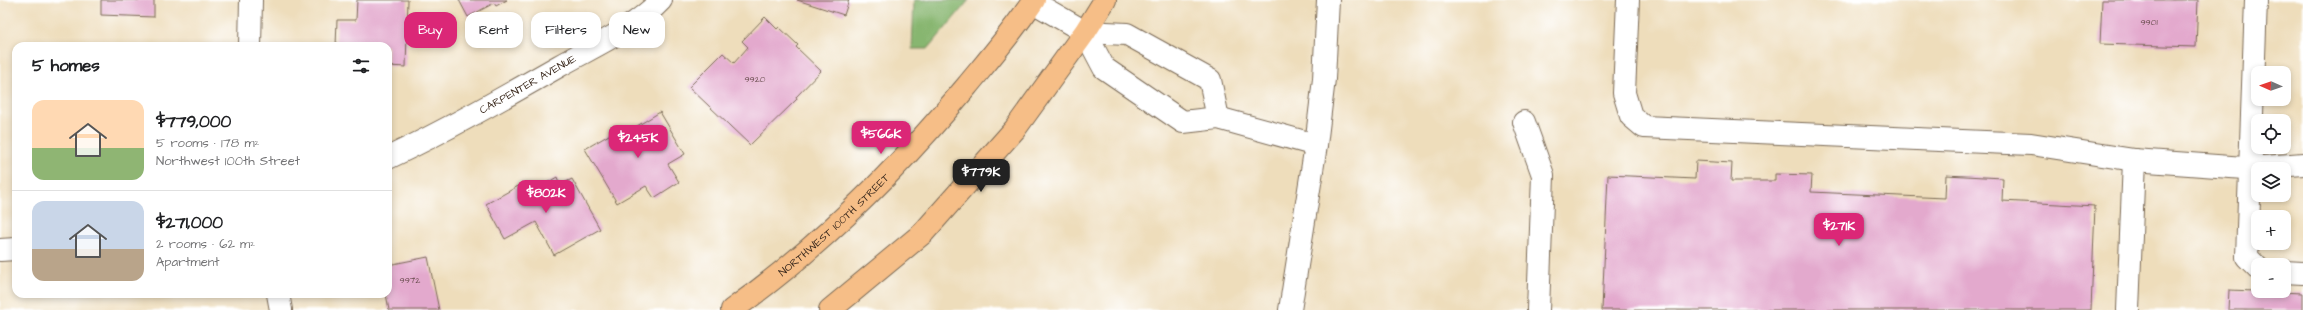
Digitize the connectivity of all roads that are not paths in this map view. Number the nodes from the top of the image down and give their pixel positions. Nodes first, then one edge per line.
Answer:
1 (251, 0) edge
2 (661, 0) edge
3 (1105, 0) edge
4 (1328, 0) edge
5 (1628, 0) edge
6 (2256, 0) edge
7 (1033, 1) edge
8 (1085, 32) junction
9 (250, 42) edge
10 (1218, 118) junction
11 (1524, 122) dead end
12 (1316, 145) junction
13 (392, 156) edge
14 (2134, 160) junction
15 (2254, 162) edge
16 (2303, 164) edge
17 (2291, 165) edge
18 (2251, 169) edge
19 (2291, 174) edge
20 (2303, 176) edge
21 (2251, 202) edge
22 (12, 249) edge
23 (0, 250) edge
24 (2251, 261) edge
25 (2291, 272) edge
26 (2303, 273) edge
27 (279, 298) edge
28 (281, 310) edge
29 (732, 310) edge
30 (830, 310) edge
31 (1290, 310) edge
32 (1538, 310) edge
33 (2128, 310) edge

1 - 9 street
2 - 13 street, CARPENTER AVENUE
3 - 8 main road
4 - 12 street
5 - 14 street
6 - 15 street
7 - 8 street
7 - 29 main road, NORTHWEST 100TH STREET
8 - 10 street
8 - 10 street
8 - 30 main road
10 - 12 street
11 - 32 street
12 - 31 street
14 - 18 street
14 - 33 street
16 - 17 street
19 - 20 street
21 - 24 street
22 - 23 street
25 - 26 street
27 - 28 street

